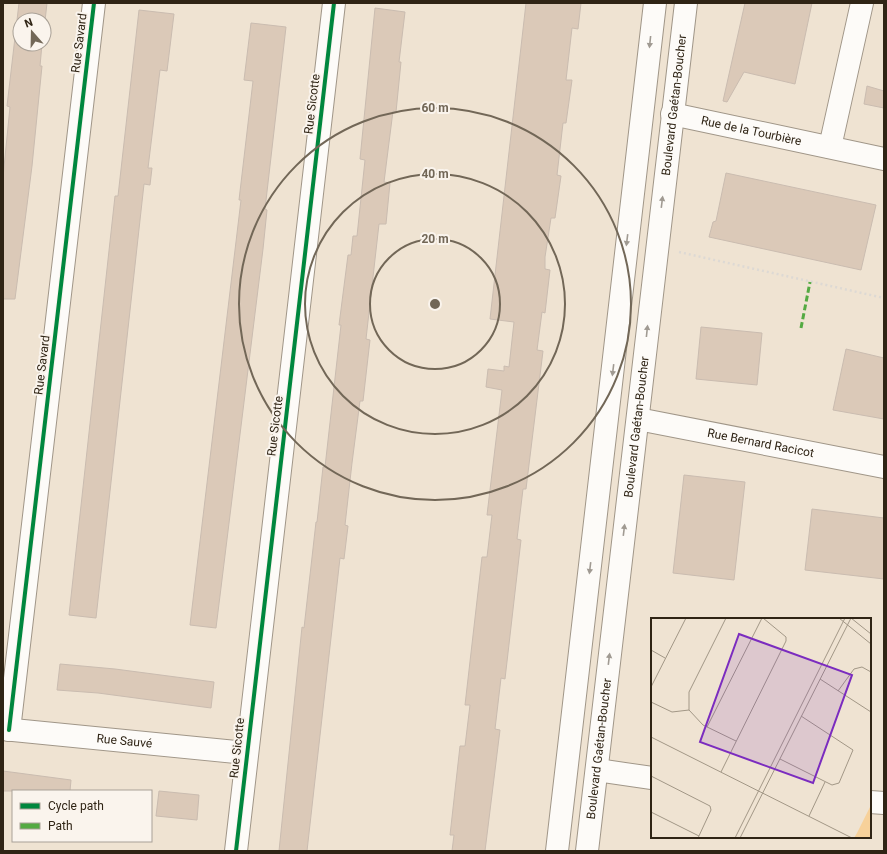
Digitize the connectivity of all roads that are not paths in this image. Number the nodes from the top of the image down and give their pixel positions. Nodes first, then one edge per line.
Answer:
1 (94, 3) edge
2 (334, 3) edge
3 (655, 3) edge
4 (686, 3) edge
5 (862, 3) edge
6 (672, 114) junction
7 (830, 147) junction
8 (884, 159) edge
9 (638, 419) junction
10 (884, 467) edge
11 (6, 729) edge
12 (246, 753) junction
13 (597, 770) junction
14 (651, 778) edge
15 (871, 802) edge
16 (884, 803) edge
17 (236, 851) edge
18 (557, 851) edge
19 (587, 851) edge

1 - 11 street, Rue Savard
2 - 12 street, Rue Sicotte
3 -> 18 street
4 - 6 street, Boulevard Gaétan-Boucher
5 - 7 street
6 - 7 street, Rue de la Tourbière
9 -> 6 street, Boulevard Gaétan-Boucher
7 - 8 street, Rue de la Tourbière
9 - 10 street, Rue Bernard Racicot
13 -> 9 street, Boulevard Gaétan-Boucher
11 - 12 street, Rue Sauvé
12 - 17 street, Rue Sicotte
13 - 14 street
13 - 19 street, Boulevard Gaétan-Boucher
15 - 16 street

